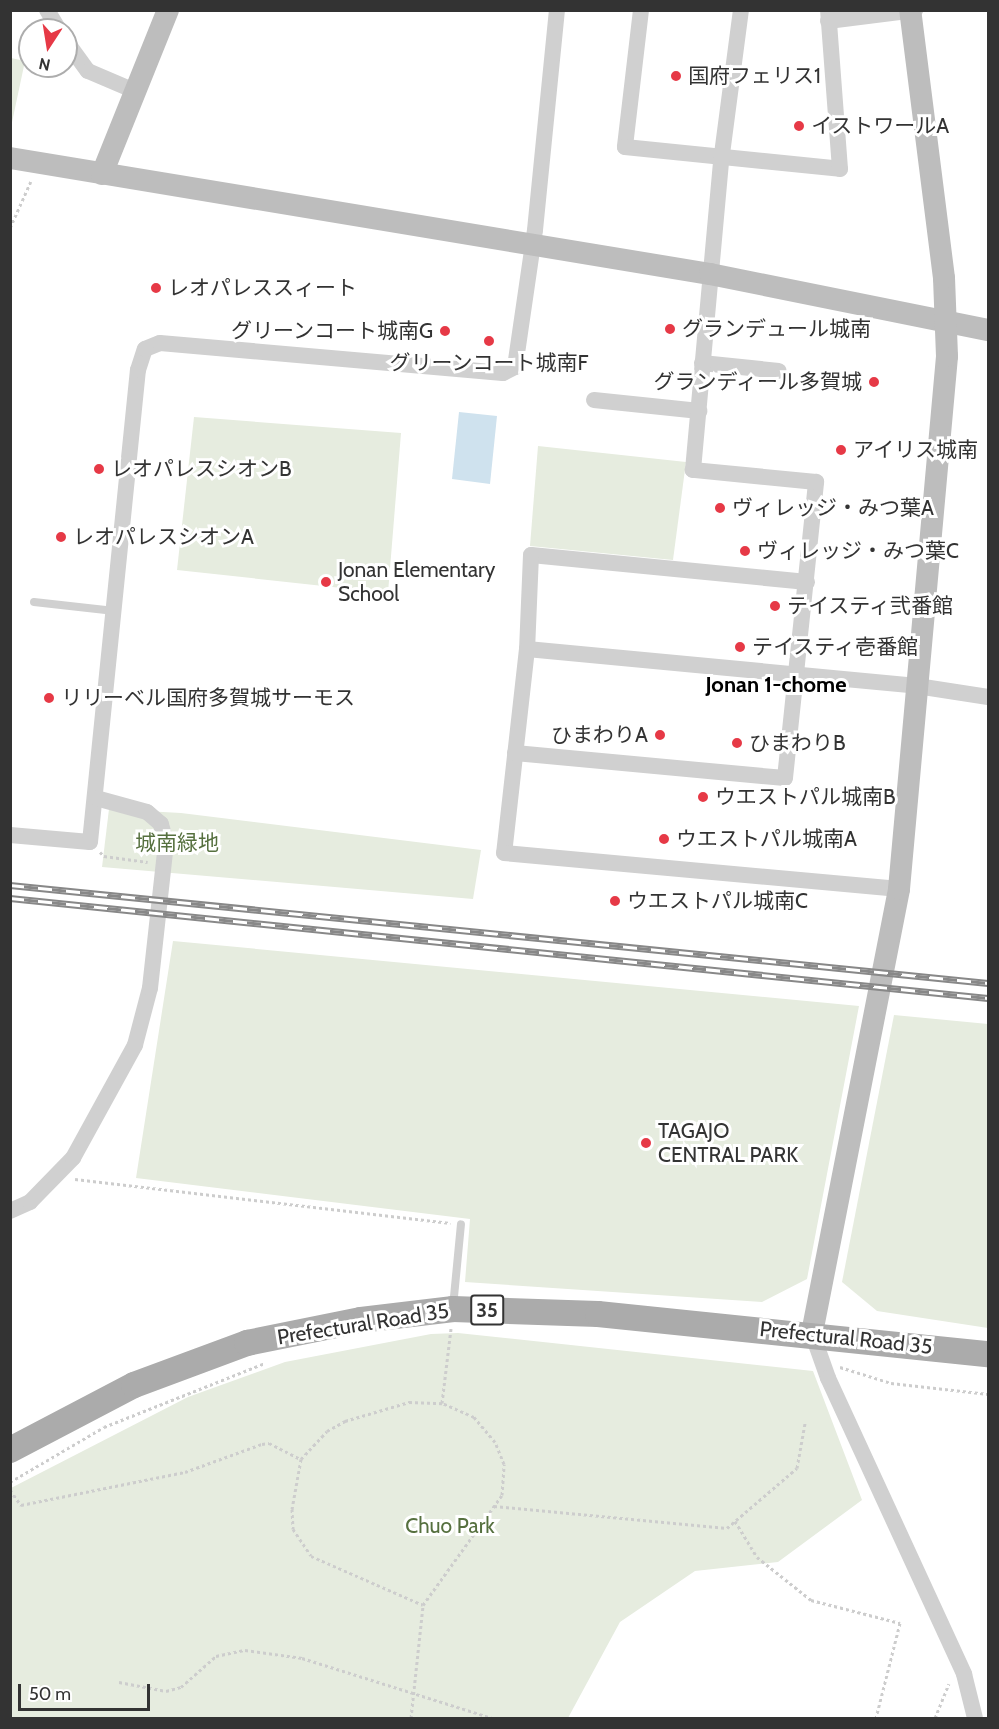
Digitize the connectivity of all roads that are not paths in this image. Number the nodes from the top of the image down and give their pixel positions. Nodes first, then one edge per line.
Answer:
1 (168, 10) edge
2 (557, 10) edge
3 (641, 10) edge
4 (741, 10) edge
5 (912, 11) edge
6 (828, 16) edge
7 (78, 57) edge
8 (135, 92) junction
9 (722, 154) junction
10 (10, 158) edge
11 (102, 174) junction
12 (532, 247) junction
13 (710, 274) junction
14 (948, 321) junction
15 (988, 330) edge
16 (702, 363) junction
17 (779, 370) dead end
18 (594, 400) dead end
19 (699, 411) junction
20 (807, 582) junction
21 (34, 602) dead end
22 (114, 611) junction
23 (527, 649) junction
24 (798, 675) junction
25 (917, 686) junction
26 (988, 697) edge
27 (515, 753) junction
28 (96, 798) junction
29 (10, 835) edge
30 (899, 889) junction
31 (10, 1211) edge
32 (461, 1224) road end
33 (452, 1323) junction
34 (812, 1333) junction
35 (988, 1354) edge
36 (10, 1450) edge
37 (975, 1719) edge

1 - 8 street
2 - 12 street
3 - 9 street
4 - 9 street
5 - 6 street
5 - 14 street
6 - 9 street
7 - 8 street
8 - 11 street
9 - 13 street
10 - 11 street
11 - 12 street
12 - 13 street
12 - 22 street
13 - 14 street
13 - 16 street
14 - 15 street
14 - 25 street
16 - 17 street
16 - 19 street
18 - 19 street
19 - 20 street
20 - 23 street
20 - 24 street
21 - 22 lane
22 - 28 street
23 - 24 street
23 - 27 street
24 - 25 street
24 - 27 street
25 - 26 street
25 - 30 street
27 - 30 street
28 - 29 street
28 - 31 street
30 - 34 street
32 - 33 lane
33 - 34 main road, Prefectural Road 35 / 35
33 - 36 main road, Prefectural Road 35 / 35
34 - 35 main road, Prefectural Road 35 / 35
34 - 37 street

